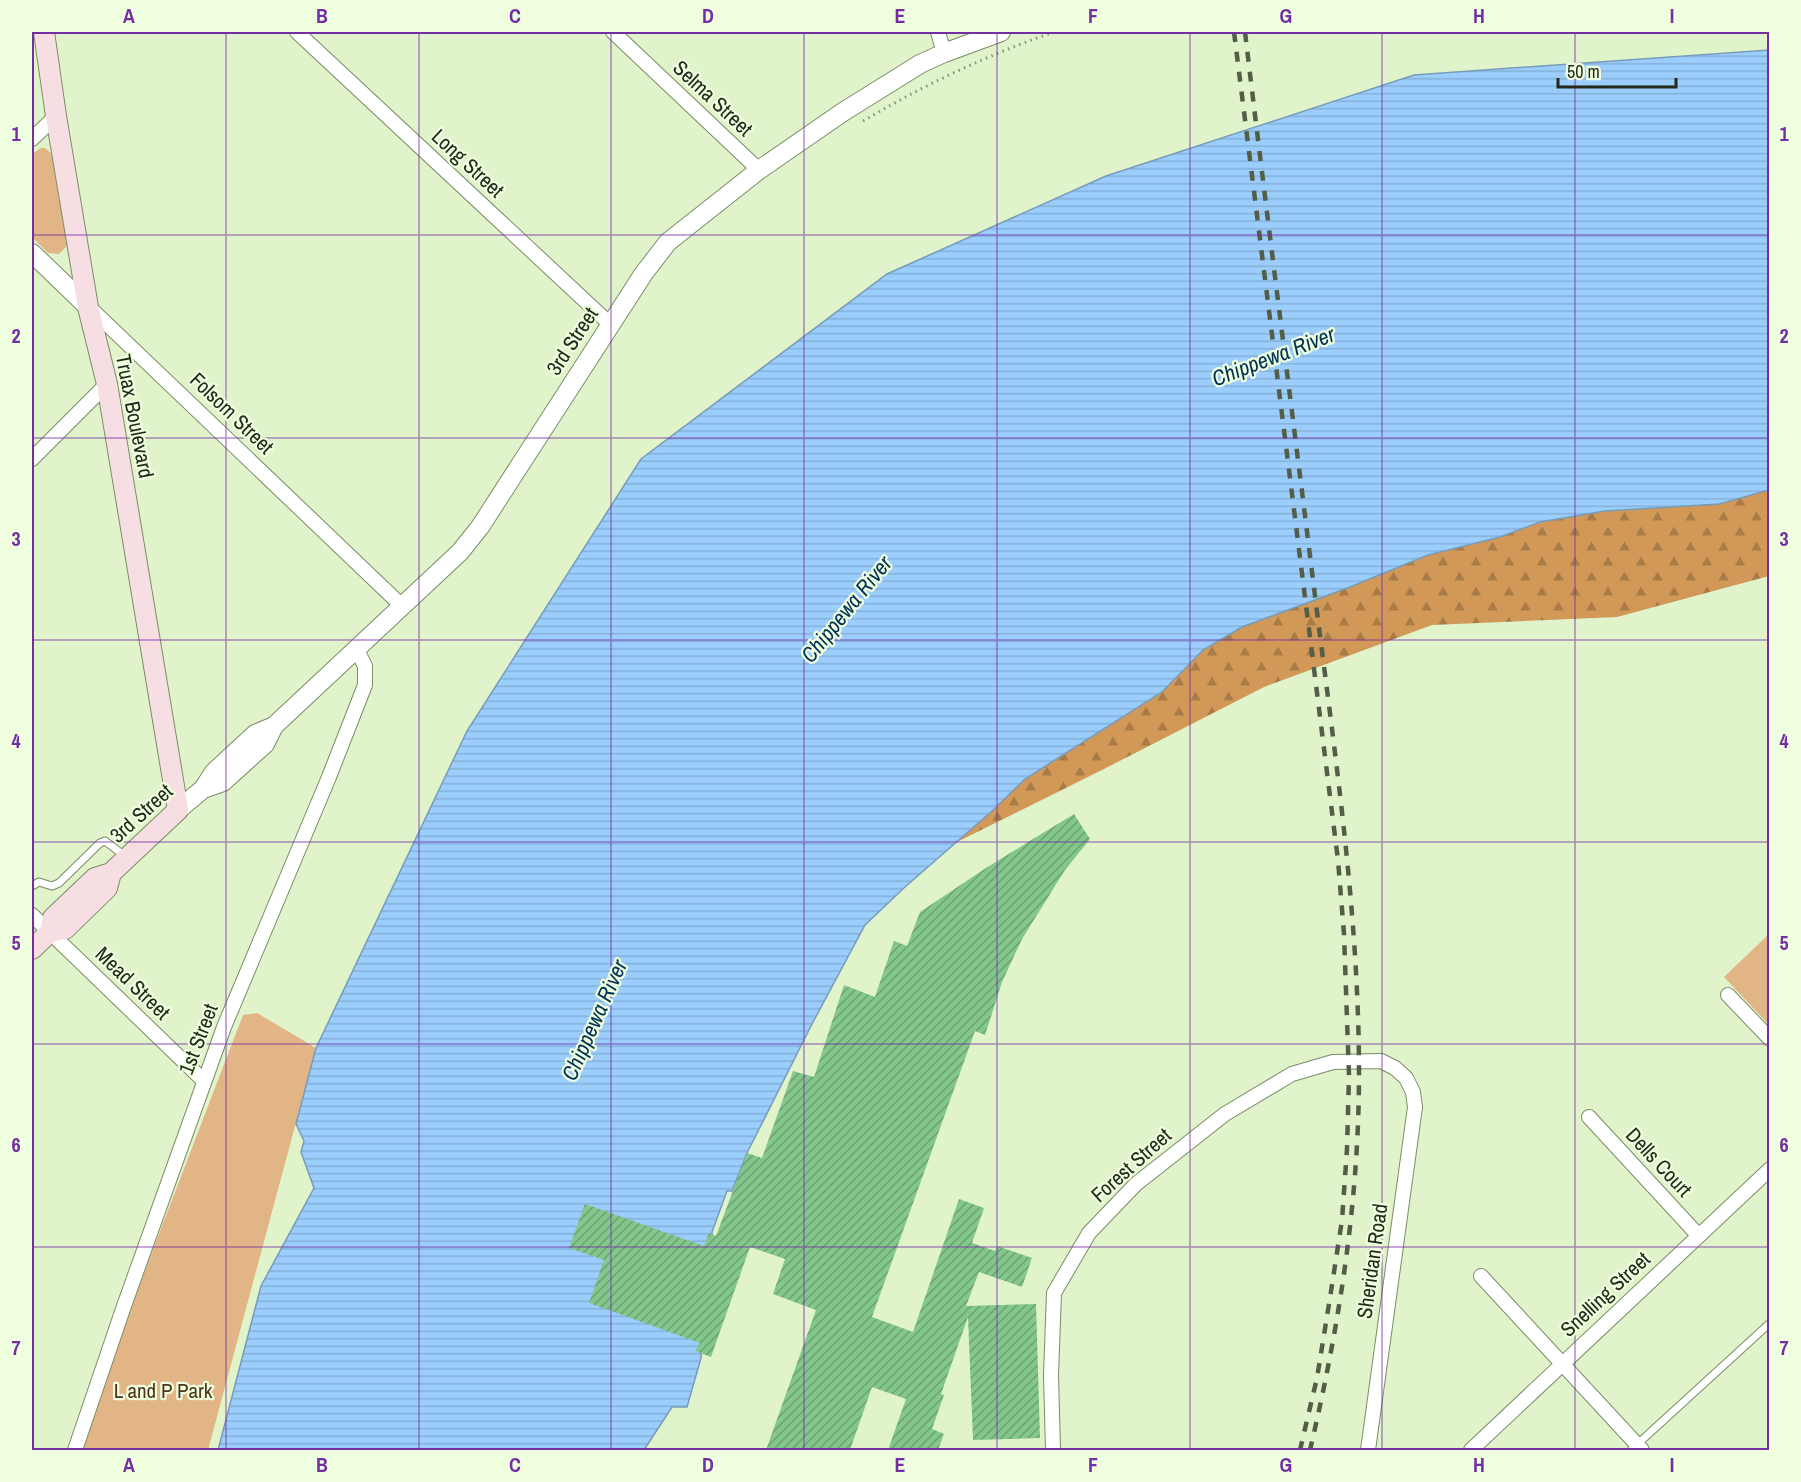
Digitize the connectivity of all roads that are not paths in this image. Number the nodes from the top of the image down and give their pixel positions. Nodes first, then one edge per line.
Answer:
1 (44, 32) edge
2 (297, 32) edge
3 (613, 32) edge
4 (938, 32) edge
5 (1001, 32) edge
6 (944, 53) junction
7 (56, 116) junction
8 (32, 139) edge
9 (759, 170) junction
10 (32, 253) edge
11 (88, 307) junction
12 (611, 325) junction
13 (107, 384) junction
14 (32, 459) edge
15 (402, 606) junction
16 (357, 650) junction
17 (178, 810) junction
18 (127, 857) junction
19 (32, 874) edge
20 (39, 882) junction
21 (32, 886) edge
22 (32, 915) edge
23 (50, 932) junction
24 (32, 949) edge
25 (1728, 995) dead end
26 (1770, 1039) edge
27 (1406, 1078) joint
28 (204, 1081) junction
29 (1589, 1117) dead end
30 (1770, 1169) edge
31 (1698, 1235) junction
32 (1481, 1276) dead end
33 (1770, 1323) edge
34 (1562, 1363) junction
35 (1636, 1449) edge
36 (75, 1450) edge
37 (1053, 1450) edge
38 (1368, 1450) edge
39 (1471, 1450) edge

1 - 7 main road, Truax Boulevard
2 - 12 street, Long Street
3 - 9 street, Selma Street
4 - 6 street
5 - 6 street, 3rd Street
6 - 9 street, 3rd Street
7 - 8 street
7 - 11 main road, Truax Boulevard
9 - 12 street, 3rd Street
10 - 11 street, Folsom Street
11 - 13 main road, Truax Boulevard
11 - 15 street, Folsom Street
12 - 15 street, 3rd Street
13 - 14 street
13 - 17 main road, Truax Boulevard
15 - 16 street, 3rd Street
16 - 17 street, 3rd Street
16 - 28 street, 1st Street
17 - 18 main road, 3rd Street
18 - 20 lane
18 - 23 main road, 3rd Street
19 - 20 lane
20 - 21 lane
22 - 23 street, Mead Street
23 - 24 main road, 3rd Street
23 - 28 street, Mead Street
25 - 26 street
27 - 37 street, Forest Street
27 - 38 street, Sheridan Road
28 - 36 street, 1st Street
29 - 31 street, Dells Court
30 - 31 street, Snelling Street
31 - 34 street, Snelling Street
32 - 34 street
33 - 35 lane
34 - 35 street
34 - 39 street, Snelling Street

